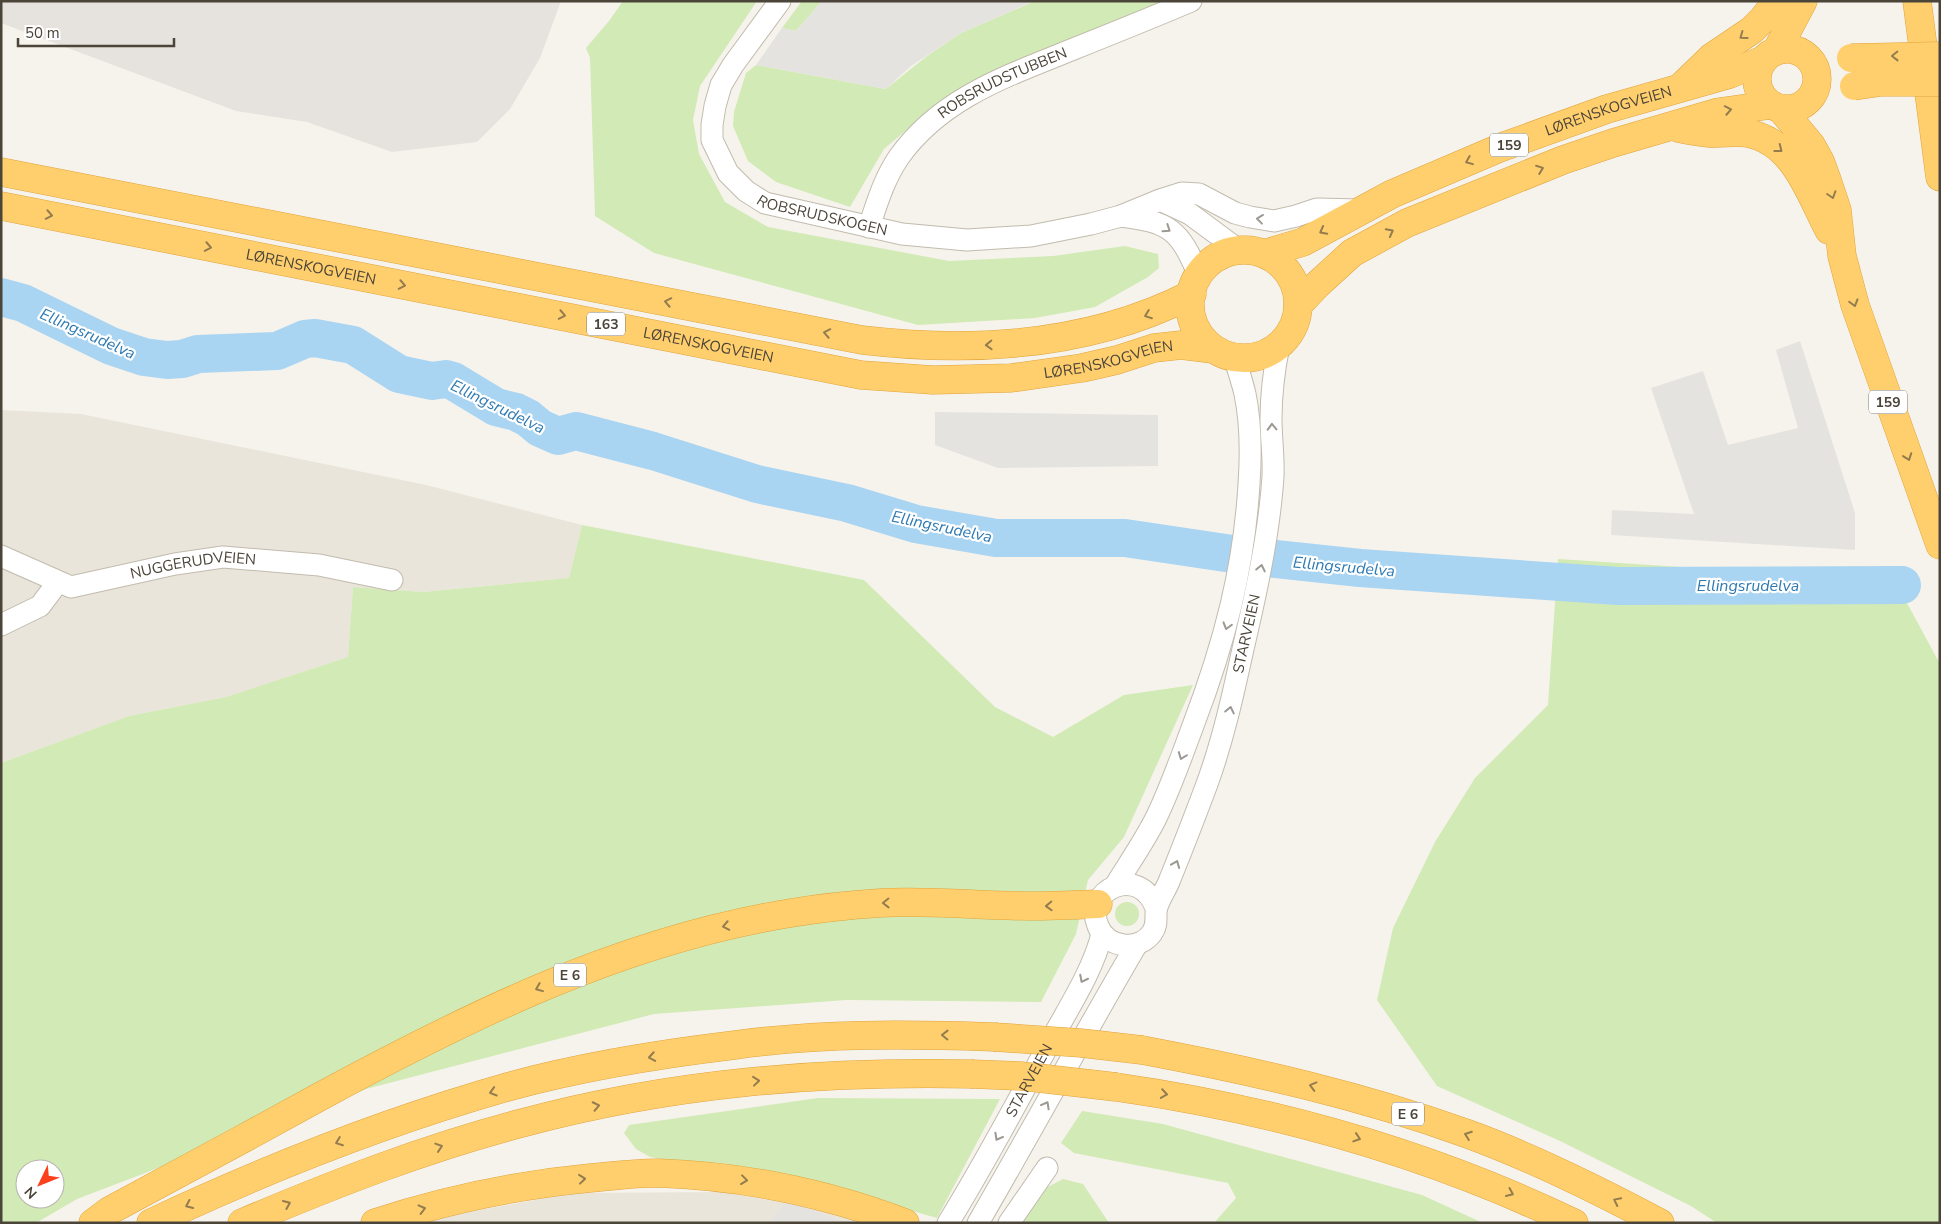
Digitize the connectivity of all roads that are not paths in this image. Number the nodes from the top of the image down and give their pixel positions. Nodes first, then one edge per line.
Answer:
1 (780, 1) edge
2 (1191, 1) edge
3 (1777, 1) edge
4 (1803, 1) edge
5 (1917, 1) edge
6 (1770, 55) junction
7 (1805, 55) junction
8 (1940, 56) edge
9 (1940, 82) edge
10 (1681, 87) junction
11 (1813, 95) junction
12 (1776, 107) junction
13 (1665, 127) junction
14 (1, 172) edge
15 (1940, 177) edge
16 (1160, 200) junction
17 (1, 206) edge
18 (1360, 210) junction
19 (1121, 216) junction
20 (869, 227) junction
21 (1252, 252) junction
22 (1842, 256) junction
23 (1195, 285) junction
24 (1298, 306) junction
25 (1280, 345) junction
26 (1224, 353) junction
27 (1940, 545) edge
28 (1, 556) edge
29 (392, 580) dead end
30 (58, 582) junction
31 (1, 625) edge
32 (1106, 895) junction
33 (1156, 908) junction
34 (1102, 934) junction
35 (1137, 944) junction
36 (1047, 1168) dead end
37 (93, 1223) edge
38 (151, 1223) edge
39 (242, 1223) edge
40 (375, 1223) edge
41 (905, 1223) edge
42 (948, 1223) edge
43 (978, 1223) edge
44 (1009, 1223) edge
45 (1574, 1223) edge
46 (1660, 1223) edge

1 - 20 street, ROBSRUDSKOGEN
2 - 20 street, ROBSRUDSTUBBEN
3 -> 10 highway
4 - 6 highway
5 - 15 highway
6 - 7 highway
6 - 10 highway, LØRENSKOGVEIEN / 159
6 - 12 highway
8 -> 7 highway, bridge
7 - 11 highway
9 - 11 highway, 159, bridge
10 -> 18 highway, LØRENSKOGVEIEN / 159
11 - 12 highway, 159
13 -> 12 highway, 159
12 -> 22 highway
13 -> 22 highway
24 -> 13 highway, 159
23 -> 14 highway, 163
18 -> 16 street, ROBSRUDSKOGEN
16 - 19 street, ROBSRUDSKOGEN
16 - 21 street
17 -> 26 highway, LØRENSKOGVEIEN / 163
18 -> 21 highway, LØRENSKOGVEIEN / 159
19 - 20 street, ROBSRUDSKOGEN
19 -> 23 street, ROBSRUDSKOGEN
21 - 23 highway, 159
21 - 24 highway, 159
22 -> 27 highway, 159
23 - 26 highway
24 - 25 highway, 159
25 - 26 highway, 159
33 -> 25 street, STARVEIEN
26 -> 32 street, STARVEIEN
28 - 30 street, NUGGERUDVEIEN
29 - 30 street, NUGGERUDVEIEN
30 - 31 street
32 - 33 street
32 - 34 street, STARVEIEN
32 -> 37 highway, E 6
33 - 35 street, STARVEIEN
34 - 35 street
34 -> 42 street, STARVEIEN
43 -> 35 street, STARVEIEN
36 - 44 street
46 -> 38 highway, E 6, bridge
39 -> 45 highway, bridge
40 -> 41 highway

